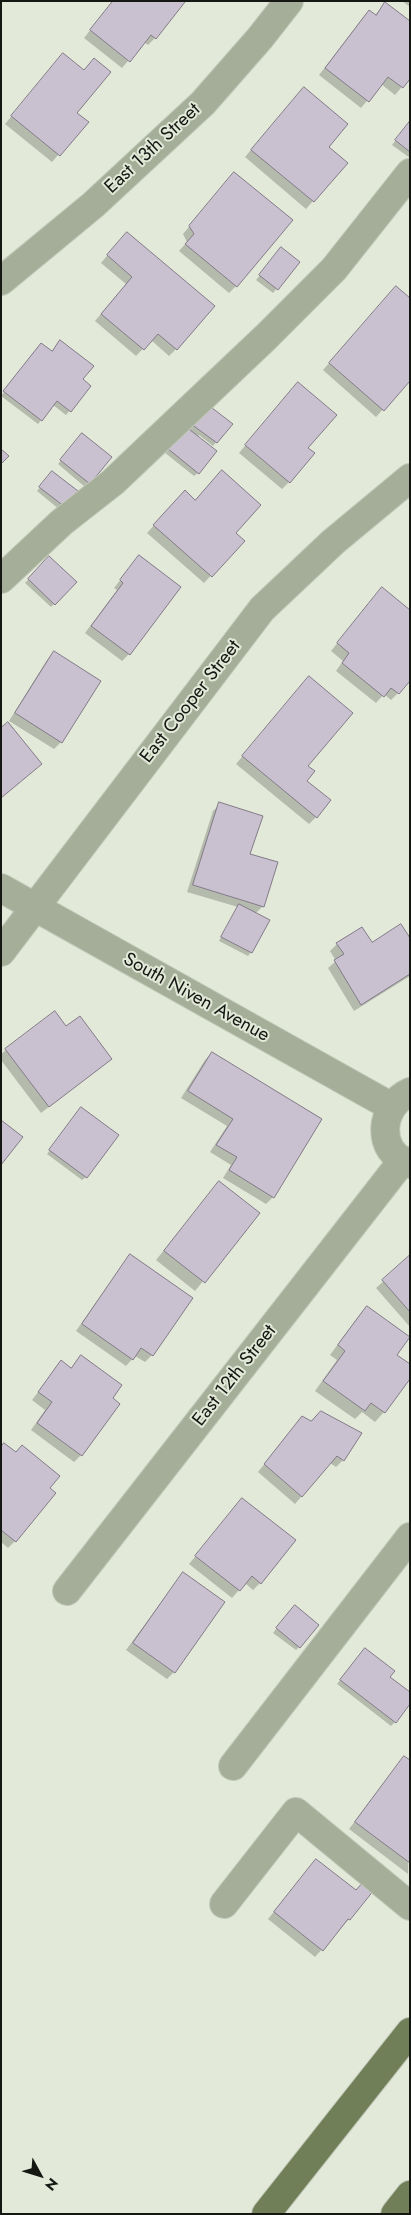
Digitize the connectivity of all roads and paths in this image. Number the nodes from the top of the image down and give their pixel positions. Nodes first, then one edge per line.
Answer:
1 (289, 1) edge
2 (410, 173) edge
3 (1, 281) edge
4 (410, 478) edge
5 (1, 579) edge
6 (1, 888) edge
7 (34, 908) junction
8 (1, 952) edge
9 (401, 1099) edge
10 (406, 1162) edge
11 (410, 1537) edge
12 (67, 1591) dead end
13 (233, 1766) dead end
14 (224, 1904) dead end
15 (410, 1906) edge
16 (410, 2032) edge
17 (410, 2195) edge
18 (266, 2214) edge
19 (395, 2214) edge

1 - 3 street, East 13th Street
2 - 5 street
4 - 7 street, East Cooper Street
6 - 7 street, South Niven Avenue
7 - 8 street, East Cooper Street
7 - 9 street, South Niven Avenue
9 - 10 street
10 - 12 street, East 12th Street
11 - 13 street
14 - 15 street
16 - 18 main road
17 - 19 main road

